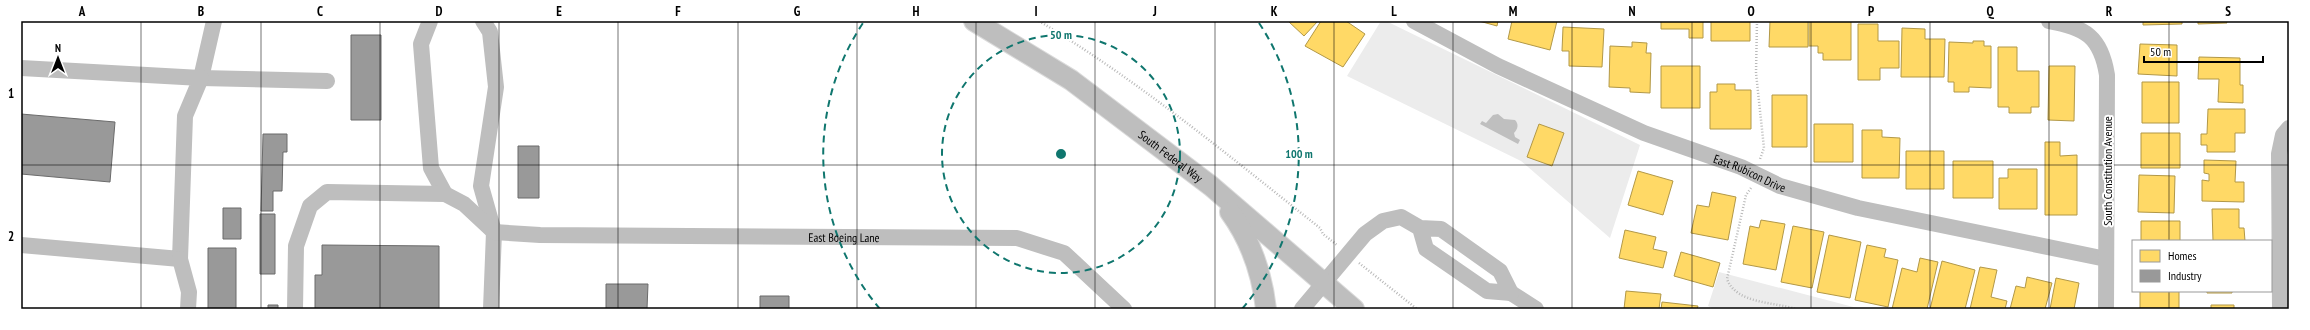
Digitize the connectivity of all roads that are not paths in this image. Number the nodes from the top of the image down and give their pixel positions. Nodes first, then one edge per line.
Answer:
1 (214, 21) edge
2 (430, 21) edge
3 (483, 21) edge
4 (974, 21) edge
5 (1414, 21) edge
6 (2049, 21) edge
7 (21, 68) edge
8 (201, 78) junction
9 (327, 81) dead end
10 (2289, 128) edge
11 (1211, 186) junction
12 (445, 194) junction
13 (1420, 228) junction
14 (494, 232) junction
15 (21, 245) edge
16 (180, 259) junction
17 (2106, 259) junction
18 (1323, 283) junction
19 (1511, 293) junction
20 (188, 309) edge
21 (295, 309) edge
22 (491, 309) edge
23 (1124, 309) edge
24 (1266, 309) edge
25 (1302, 309) edge
26 (1354, 309) edge
27 (1536, 309) edge
28 (2106, 309) edge
29 (2280, 309) edge

1 - 8 street
2 - 12 street
3 - 14 street
4 - 11 main road, South Federal Way
5 - 17 street, East Rubicon Drive
6 - 17 street, South Constitution Avenue
7 - 8 street
8 - 9 street
8 - 16 street
10 - 29 street
11 - 18 main road, South Federal Way
11 - 24 main road
12 - 14 street
12 - 21 street
13 - 18 street
13 - 19 street
13 - 19 street
14 - 22 street
14 - 23 street, East Boeing Lane
15 - 16 street
16 - 20 street
17 - 28 street, South Constitution Avenue
18 - 25 street
18 - 26 main road, South Federal Way
19 - 27 street

